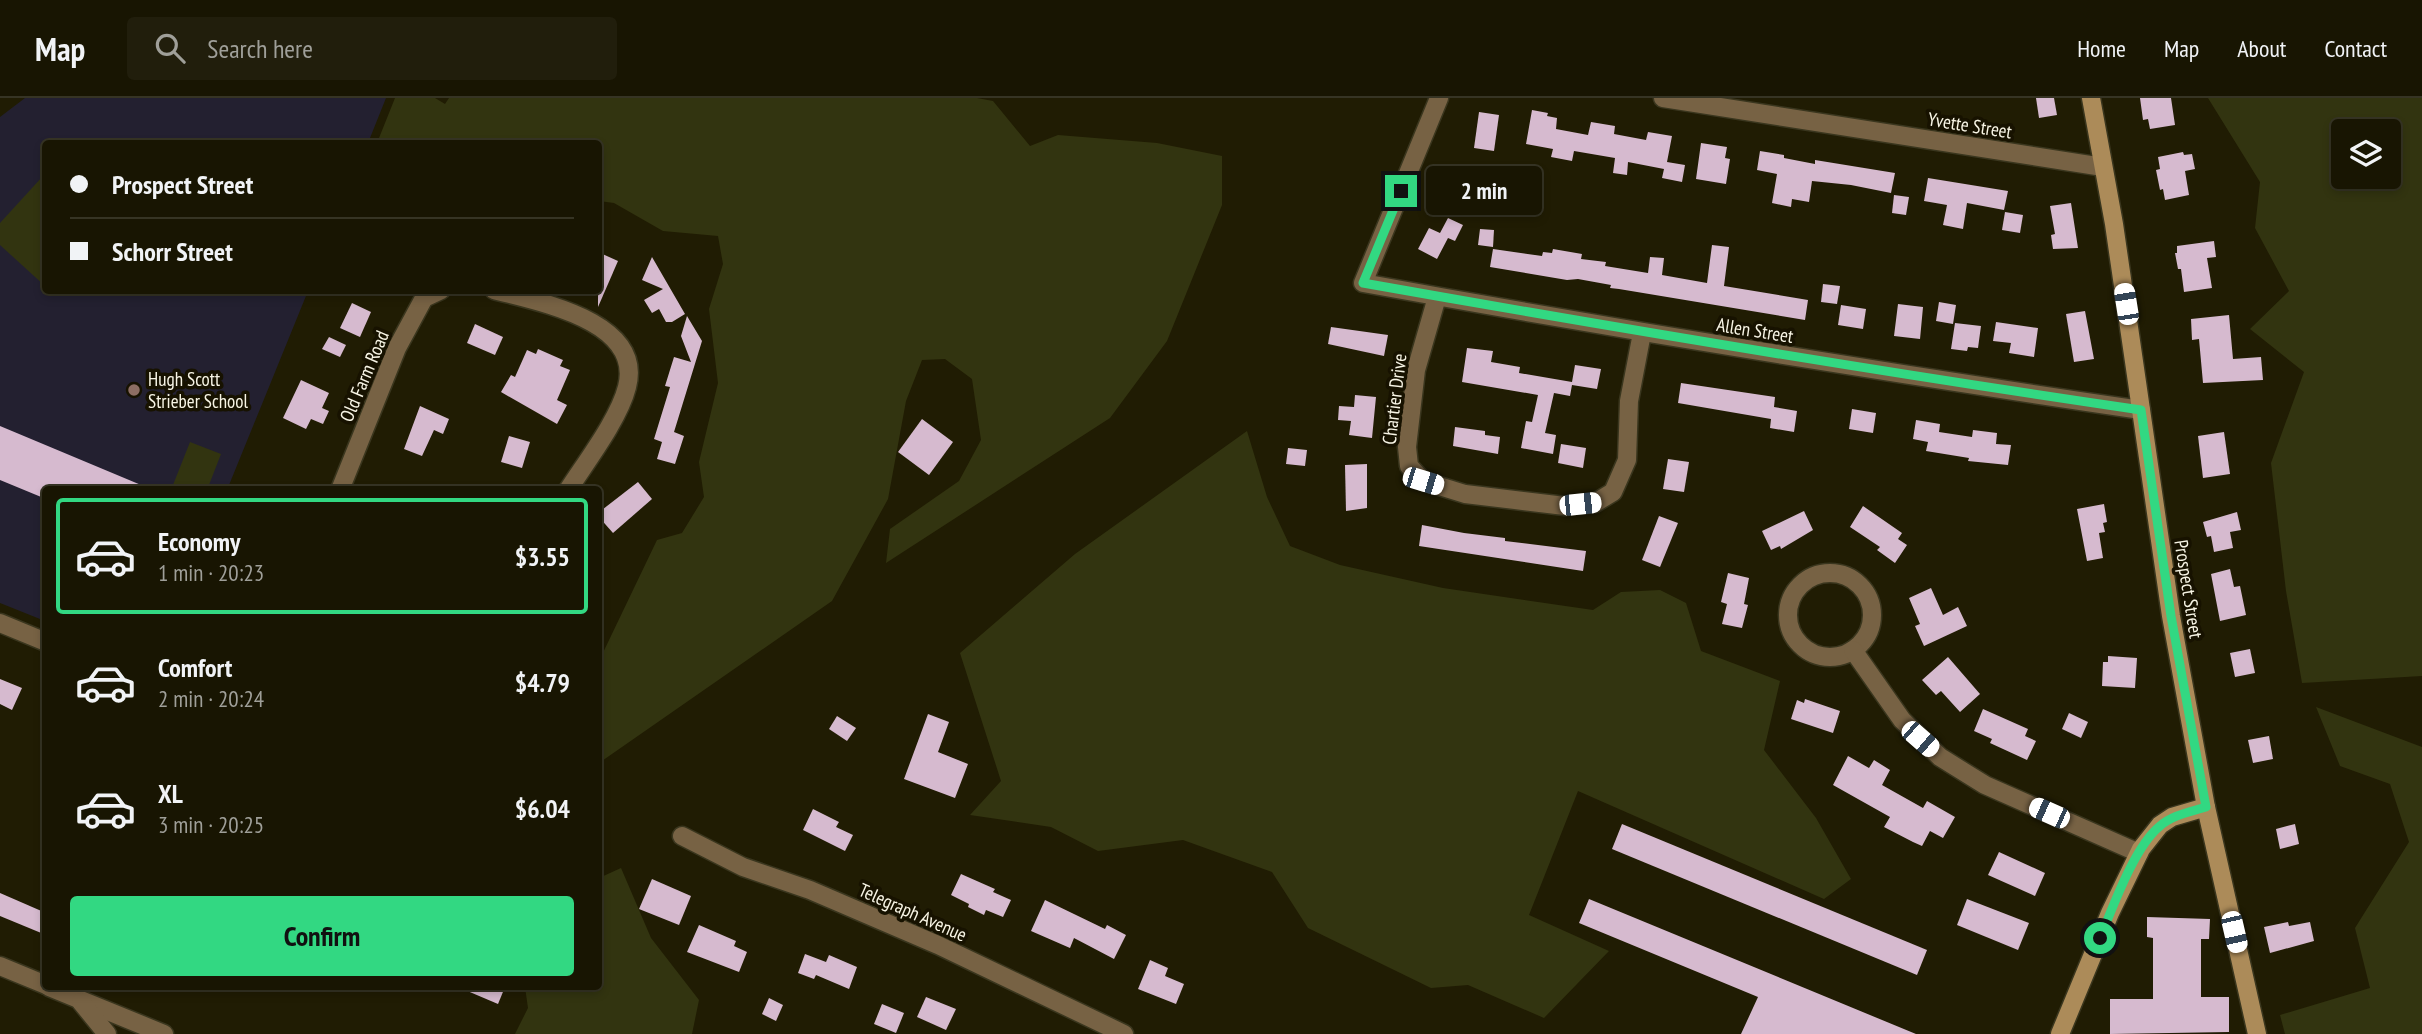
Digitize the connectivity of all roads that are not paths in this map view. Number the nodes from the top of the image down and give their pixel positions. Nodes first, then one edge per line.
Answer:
1 (1438, 98) edge
2 (1663, 98) edge
3 (2091, 98) edge
4 (2103, 167) junction
5 (432, 294) edge
6 (507, 294) edge
7 (1437, 297) junction
8 (1642, 333) junction
9 (2141, 410) junction
10 (342, 486) edge
11 (570, 486) edge
12 (0, 623) edge
13 (42, 640) edge
14 (1853, 650) junction
15 (2206, 807) junction
16 (682, 836) dead end
17 (2139, 853) junction
18 (0, 966) edge
19 (42, 984) edge
20 (57, 990) edge
21 (79, 999) junction
22 (107, 1034) edge
23 (164, 1034) edge
24 (1124, 1034) edge
25 (2060, 1034) edge
26 (2258, 1034) edge

1 - 7 street, Allen Street
2 - 4 street, Yvette Street
3 - 4 main road, Prospect Street
4 - 9 main road, Prospect Street
5 - 10 street, Old Farm Road
6 - 11 street
7 - 8 street, Allen Street
7 - 8 street, Chartier Drive
8 - 9 street, Allen Street
9 - 15 main road, Prospect Street
12 - 13 street
14 - 14 street
14 - 17 street
15 - 17 main road
15 - 26 main road, Prospect Street
16 - 24 street, Telegraph Avenue
17 - 25 main road
18 - 19 street
20 - 21 street
21 - 22 street
21 - 23 street

